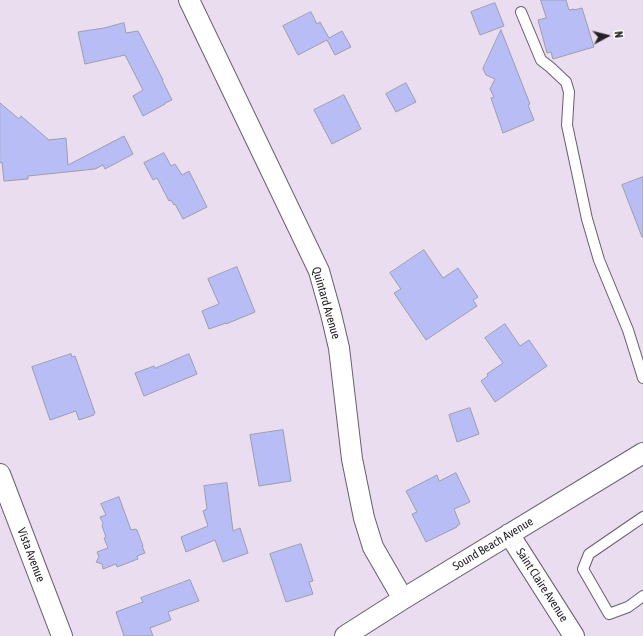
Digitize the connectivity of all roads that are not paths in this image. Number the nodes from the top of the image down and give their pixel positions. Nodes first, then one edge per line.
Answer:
1 (189, 0) edge
2 (521, 12) dead end
3 (643, 378) edge
4 (643, 453) edge
5 (0, 474) edge
6 (643, 517) edge
7 (509, 534) junction
8 (643, 596) edge
9 (403, 599) junction
10 (62, 636) edge
11 (345, 636) edge
12 (574, 636) edge

1 - 9 street, Quintard Avenue
2 - 3 lane
4 - 7 street, Sound Beach Avenue
5 - 10 street, Vista Avenue
6 - 8 lane
7 - 9 street, Sound Beach Avenue
7 - 12 street, Saint Claire Avenue
9 - 11 street, Sound Beach Avenue

